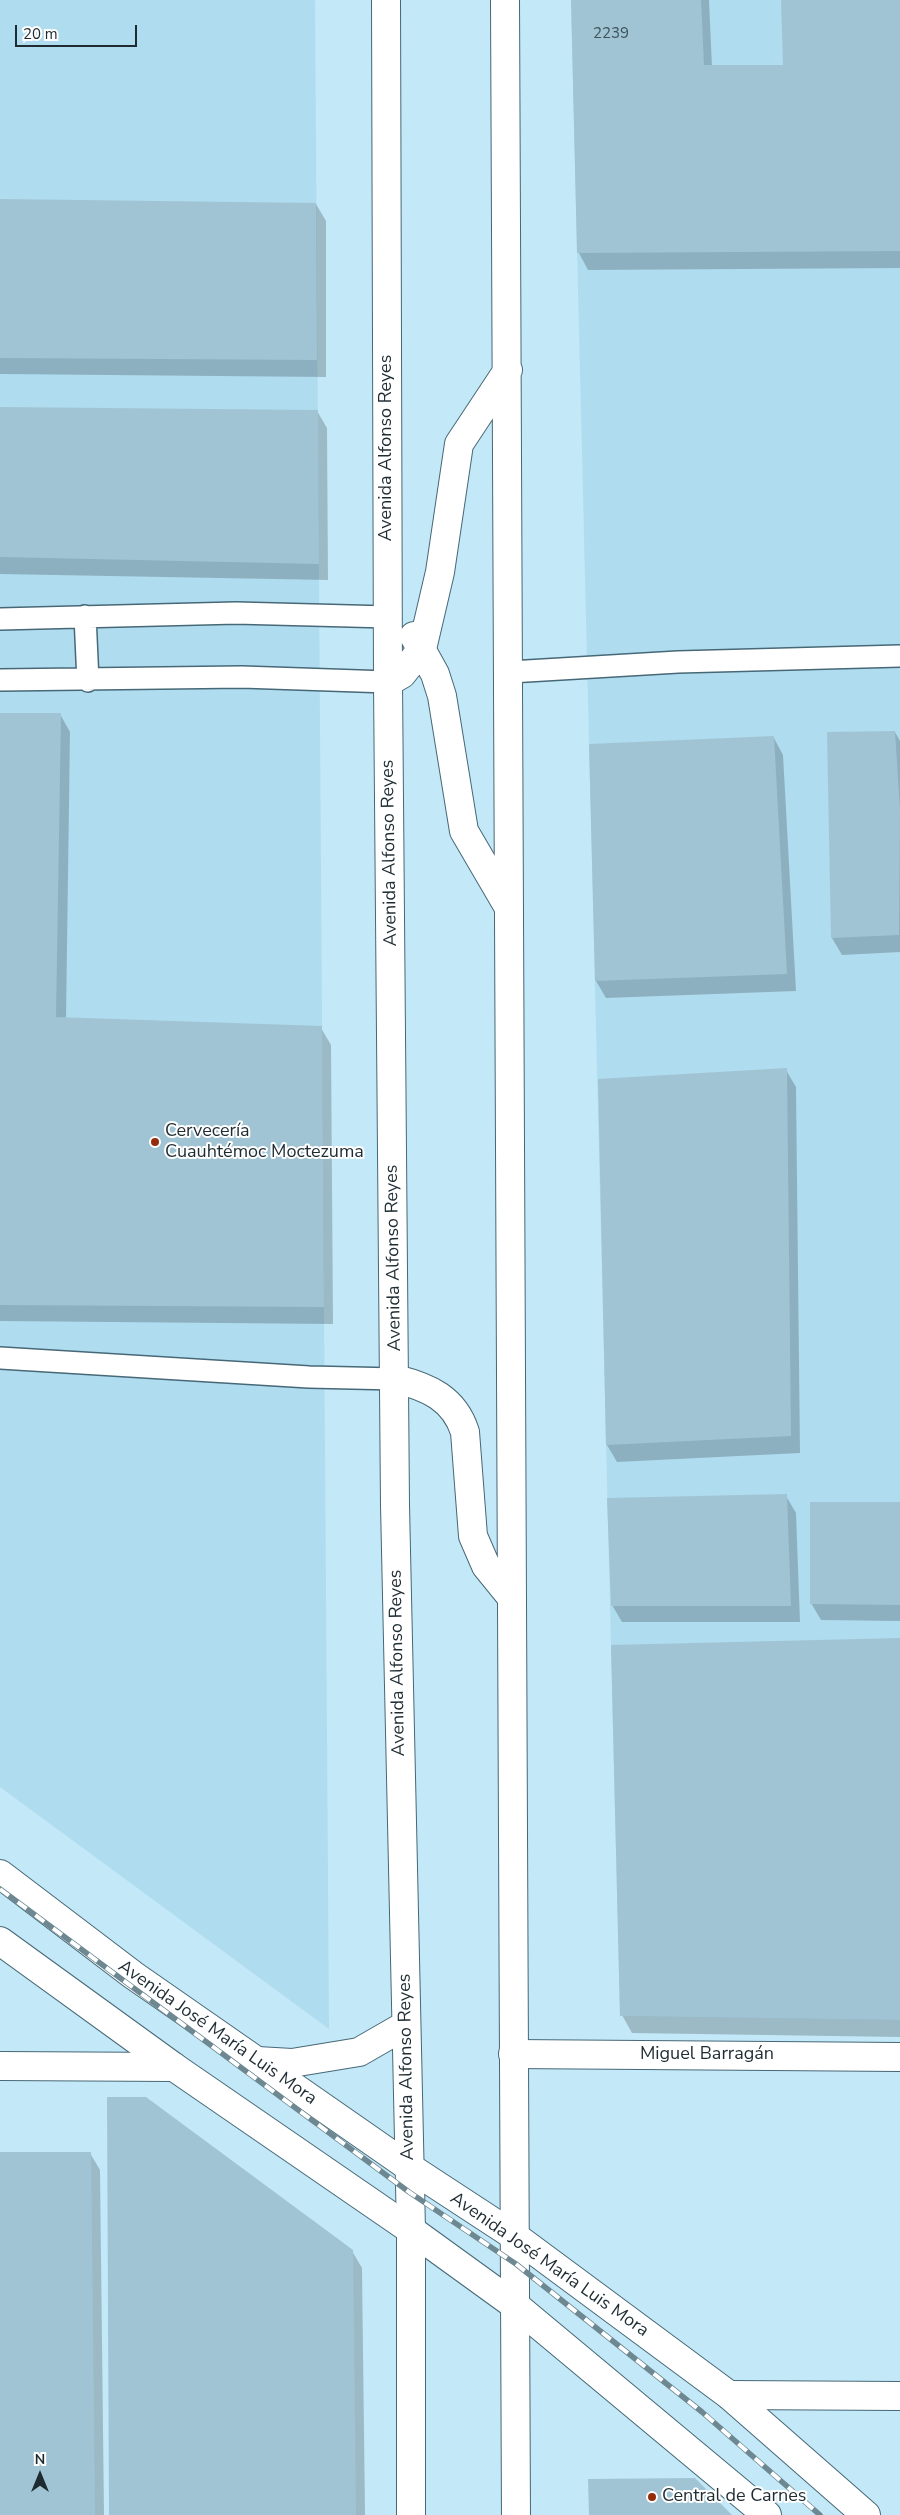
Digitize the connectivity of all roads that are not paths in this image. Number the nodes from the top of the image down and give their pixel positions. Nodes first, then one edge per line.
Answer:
1 (386, 0) edge
2 (506, 0) edge
3 (508, 370) junction
4 (85, 616) junction
5 (388, 617) junction
6 (0, 619) edge
7 (422, 649) junction
8 (900, 656) edge
9 (510, 672) junction
10 (0, 680) edge
11 (88, 681) junction
12 (388, 682) junction
13 (510, 909) junction
14 (0, 1358) edge
15 (396, 1379) junction
16 (512, 1598) junction
17 (0, 1874) edge
18 (0, 1941) edge
19 (406, 2025) junction
20 (513, 2054) junction
21 (900, 2057) edge
22 (257, 2061) junction
23 (0, 2066) edge
24 (174, 2067) junction
25 (409, 2167) junction
26 (411, 2230) junction
27 (513, 2234) junction
28 (516, 2306) junction
29 (729, 2396) junction
30 (900, 2396) edge
31 (411, 2515) edge
32 (516, 2515) edge
33 (767, 2515) edge
34 (866, 2515) edge

1 - 5 main road, Avenida Alfonso Reyes
2 - 3 main road
3 - 7 main road
3 - 9 main road
4 - 5 lane
4 - 6 lane
4 - 11 lane
5 - 7 main road
5 - 12 main road, Avenida Alfonso Reyes
7 - 12 main road
7 - 13 main road
8 - 9 lane
9 - 13 main road
10 - 11 lane
11 - 12 lane
12 - 15 main road, Avenida Alfonso Reyes
13 - 16 main road
14 - 15 lane
15 - 16 main road
15 - 19 main road, Avenida Alfonso Reyes
16 - 20 main road
17 - 22 main road, Avenida José María Luis Mora
18 - 24 main road
19 - 22 main road
19 - 25 main road, Avenida Alfonso Reyes
20 - 21 main road, Miguel Barragán
20 - 27 main road
22 - 25 main road, Avenida José María Luis Mora
23 - 24 main road
24 - 26 main road
25 - 26 main road, Avenida Alfonso Reyes
25 - 27 main road, Avenida José María Luis Mora
26 - 28 main road
26 - 31 main road, Avenida Alfonso Reyes
27 - 28 main road
27 - 29 main road, Avenida José María Luis Mora
28 - 32 main road
28 - 33 main road
29 - 30 main road
29 - 34 main road, Avenida José María Luis Mora

